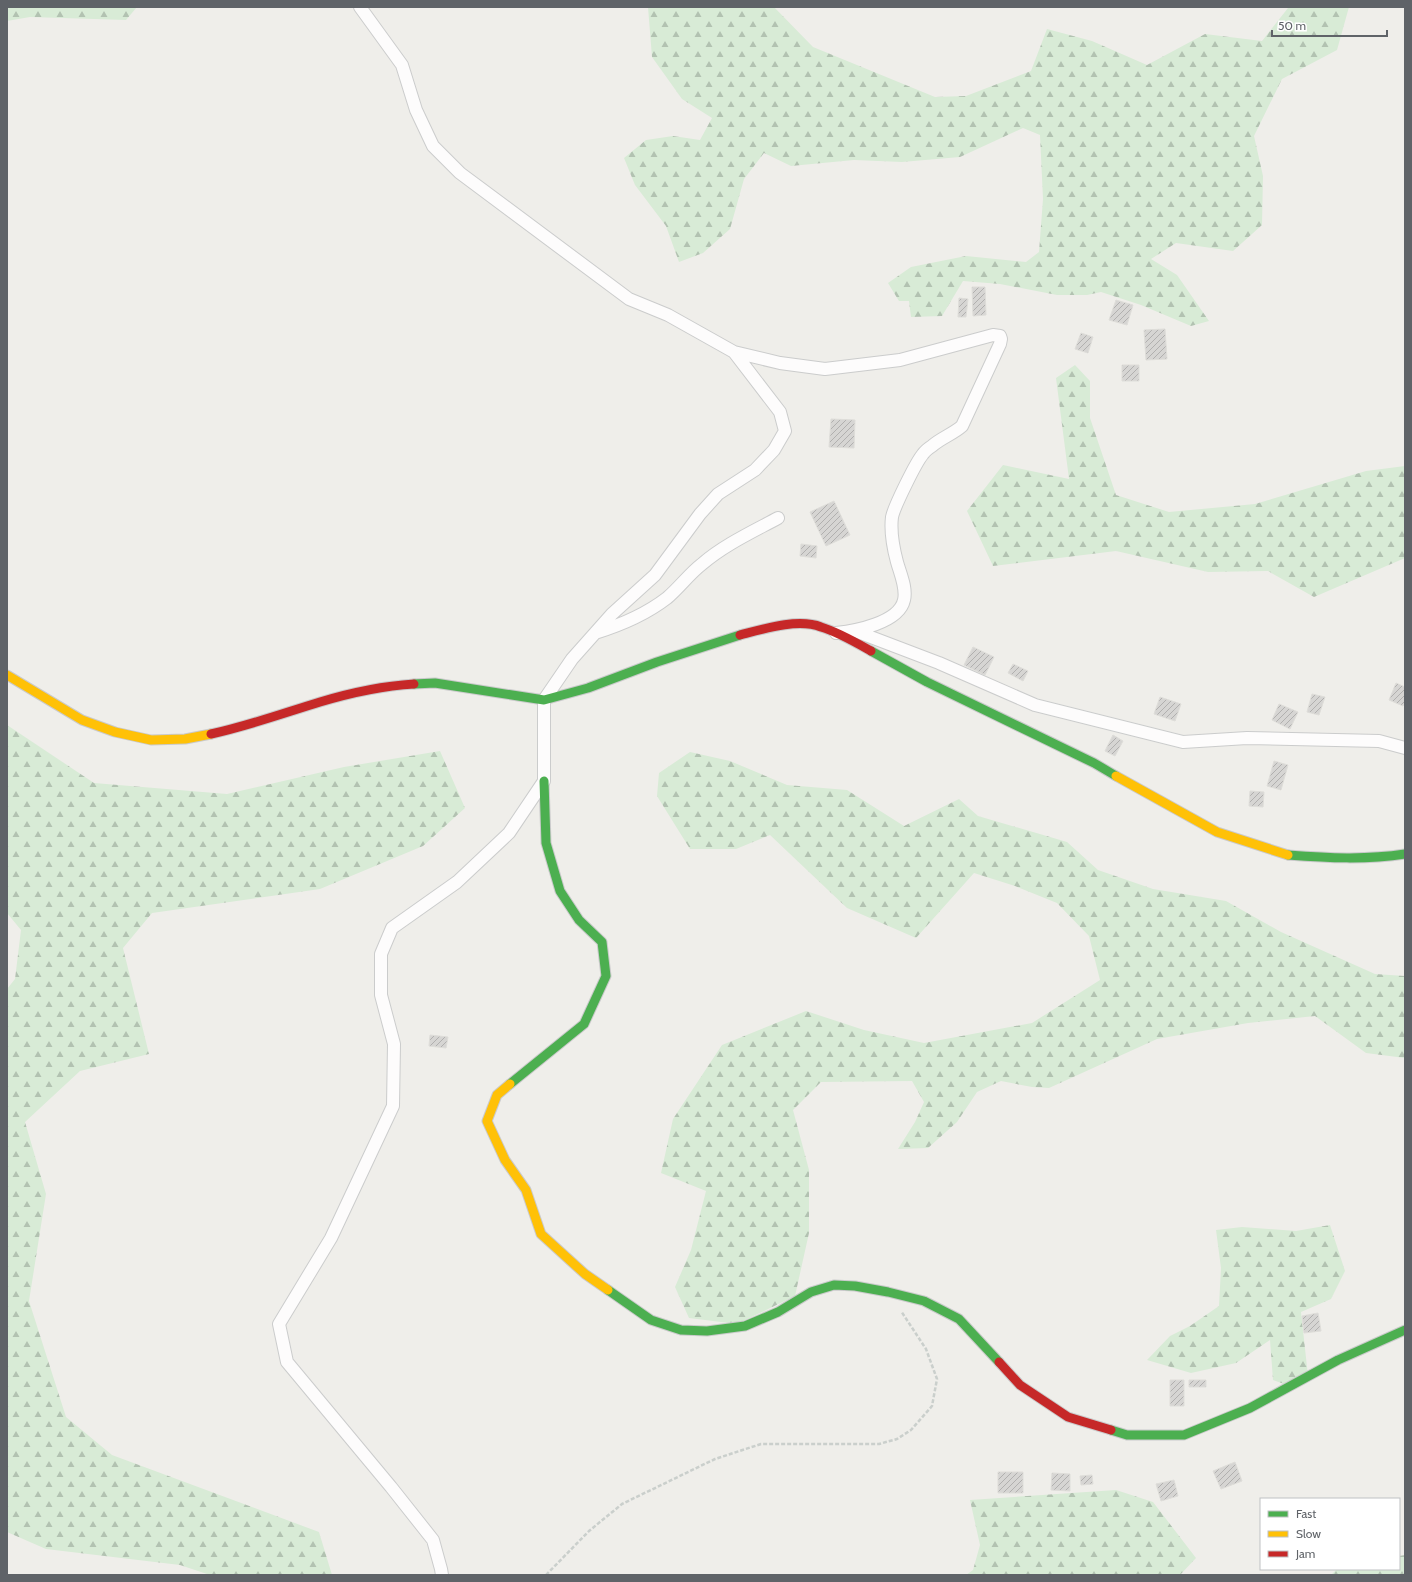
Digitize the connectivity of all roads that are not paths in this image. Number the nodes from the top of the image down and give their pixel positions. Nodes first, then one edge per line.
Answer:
1 (360, 7) edge
2 (734, 352) junction
3 (778, 518) dead end
4 (855, 631) junction
5 (836, 633) junction
6 (594, 634) junction
7 (7, 674) edge
8 (544, 700) junction
9 (1405, 748) edge
10 (544, 781) junction
11 (1405, 854) edge
12 (1405, 1330) edge
13 (442, 1575) edge

1 - 2 street
2 - 4 street
2 - 6 street
3 - 6 street
4 - 5 street
4 - 9 street
5 - 8 street
5 - 11 street
6 - 8 street
7 - 8 street
8 - 10 street
10 - 12 street
10 - 13 street

